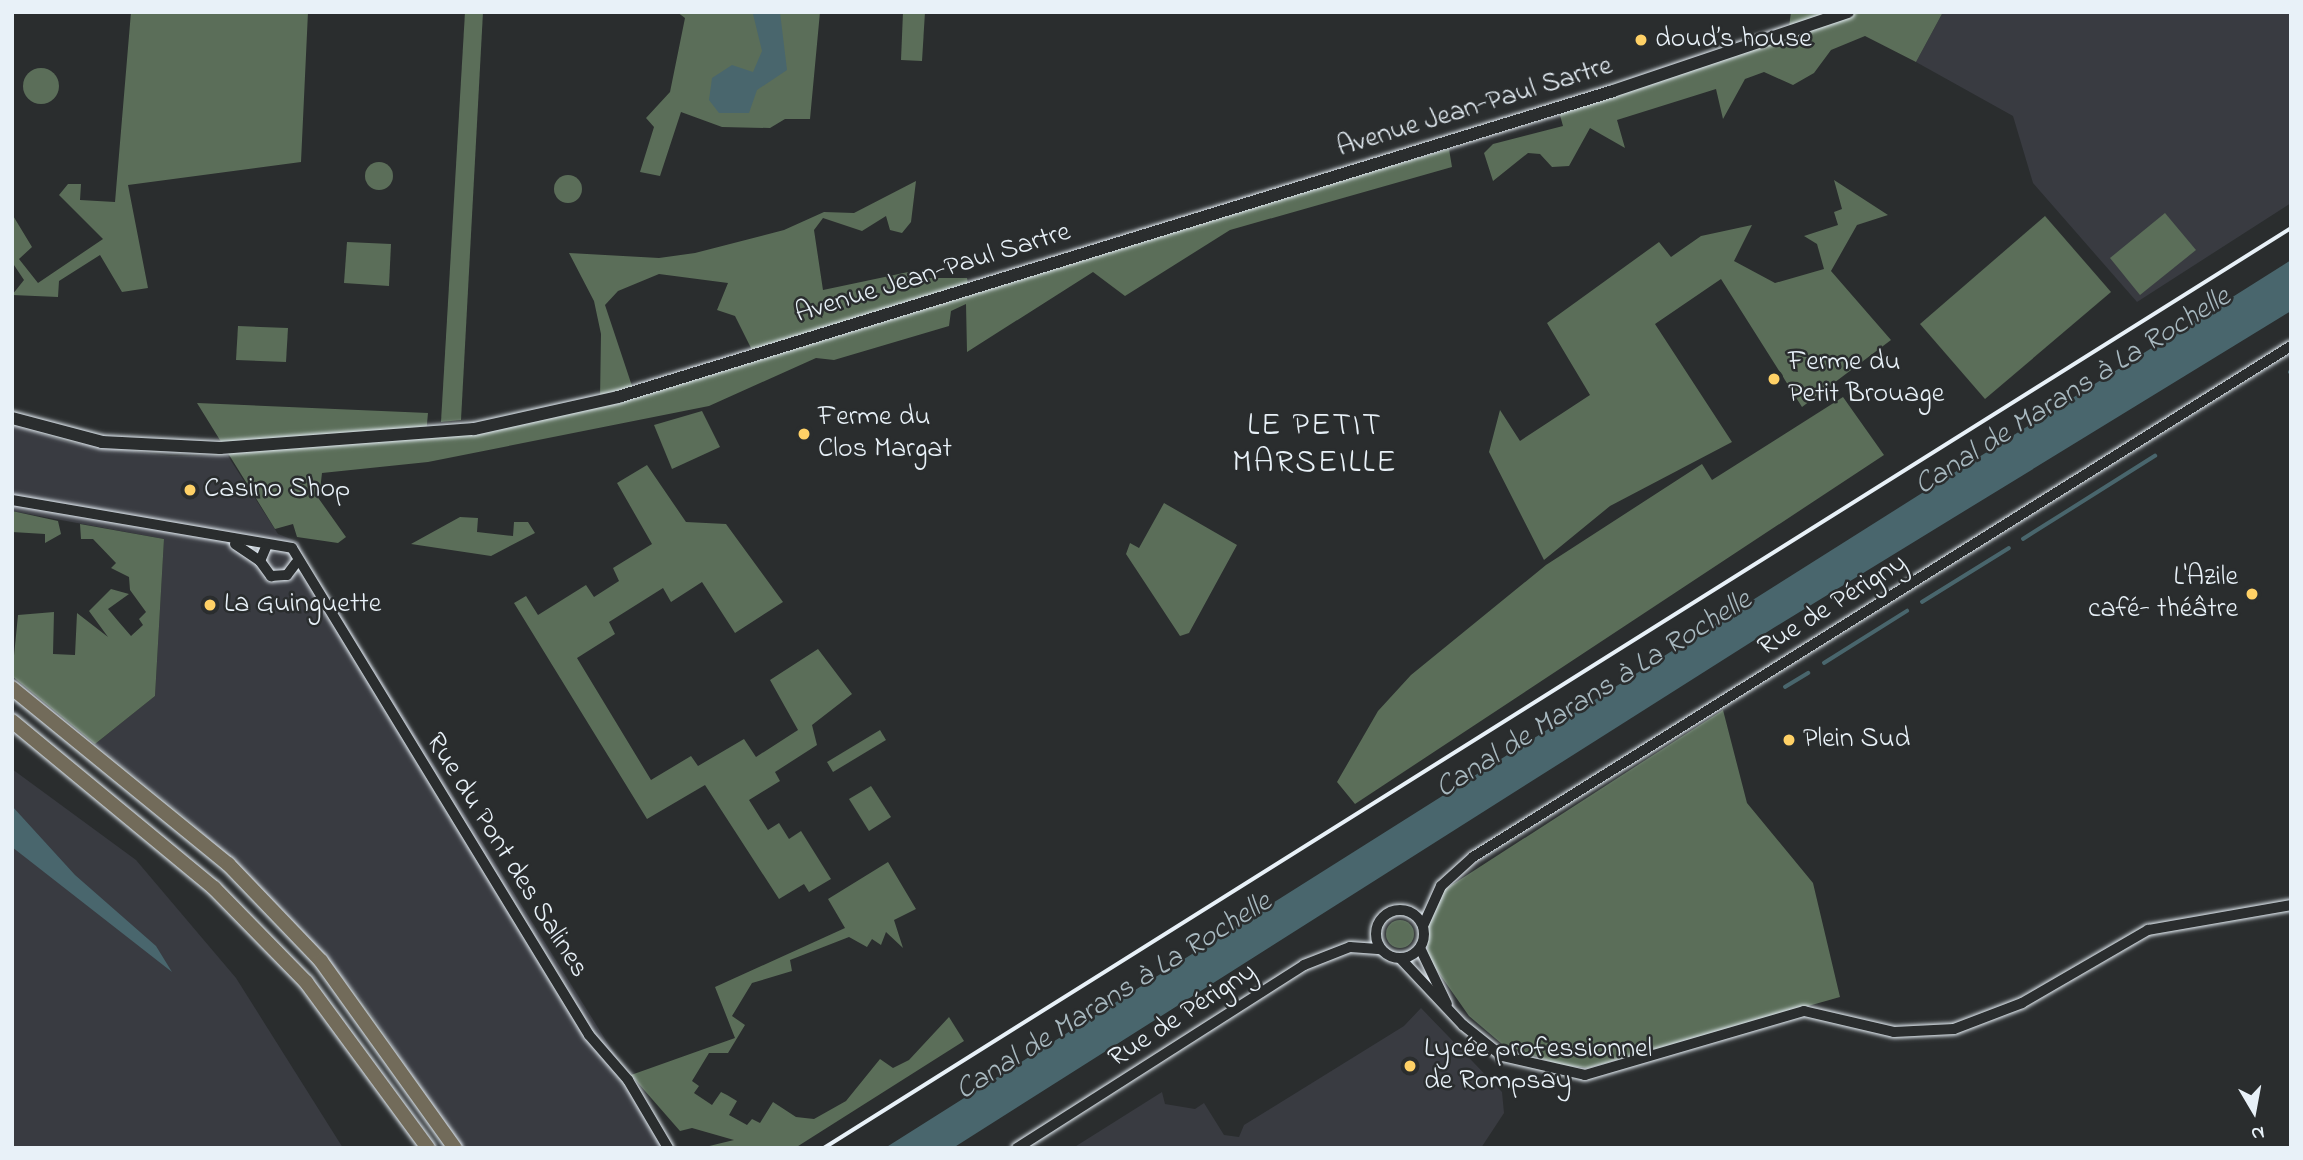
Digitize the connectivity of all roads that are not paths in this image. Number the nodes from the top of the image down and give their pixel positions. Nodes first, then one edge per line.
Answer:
1 (1848, 12) edge
2 (2291, 346) edge
3 (12, 418) edge
4 (15, 499) edge
5 (233, 542) junction
6 (266, 547) junction
7 (260, 561) junction
8 (296, 563) junction
9 (287, 575) junction
10 (312, 584) junction
11 (12, 688) edge
12 (12, 721) edge
13 (2291, 905) edge
14 (1423, 926) junction
15 (1381, 948) junction
16 (1420, 948) junction
17 (1400, 958) junction
18 (1448, 1007) junction
19 (428, 1148) edge
20 (455, 1148) edge
21 (668, 1148) edge
22 (1017, 1148) edge

1 - 3 main road, Avenue Jean-Paul Sartre
2 - 14 street, Rue de Périgny
4 - 5 street, Rue du Pont des Salines
5 - 6 street, Rue du Pont des Salines
5 - 7 street, Rue du Pont des Salines
6 - 7 street
6 - 8 street, Rue du Pont des Salines
7 - 9 street, Rue du Pont des Salines
8 - 9 street
8 - 10 street, Rue du Pont des Salines
9 - 10 street, Rue du Pont des Salines
10 - 21 street, Rue du Pont des Salines
11 - 20 highway
12 - 19 highway
13 - 18 street
14 - 15 street
14 - 16 street
15 - 17 street
15 - 22 street, Rue de Périgny
16 - 17 street
16 - 18 street
17 - 18 street

